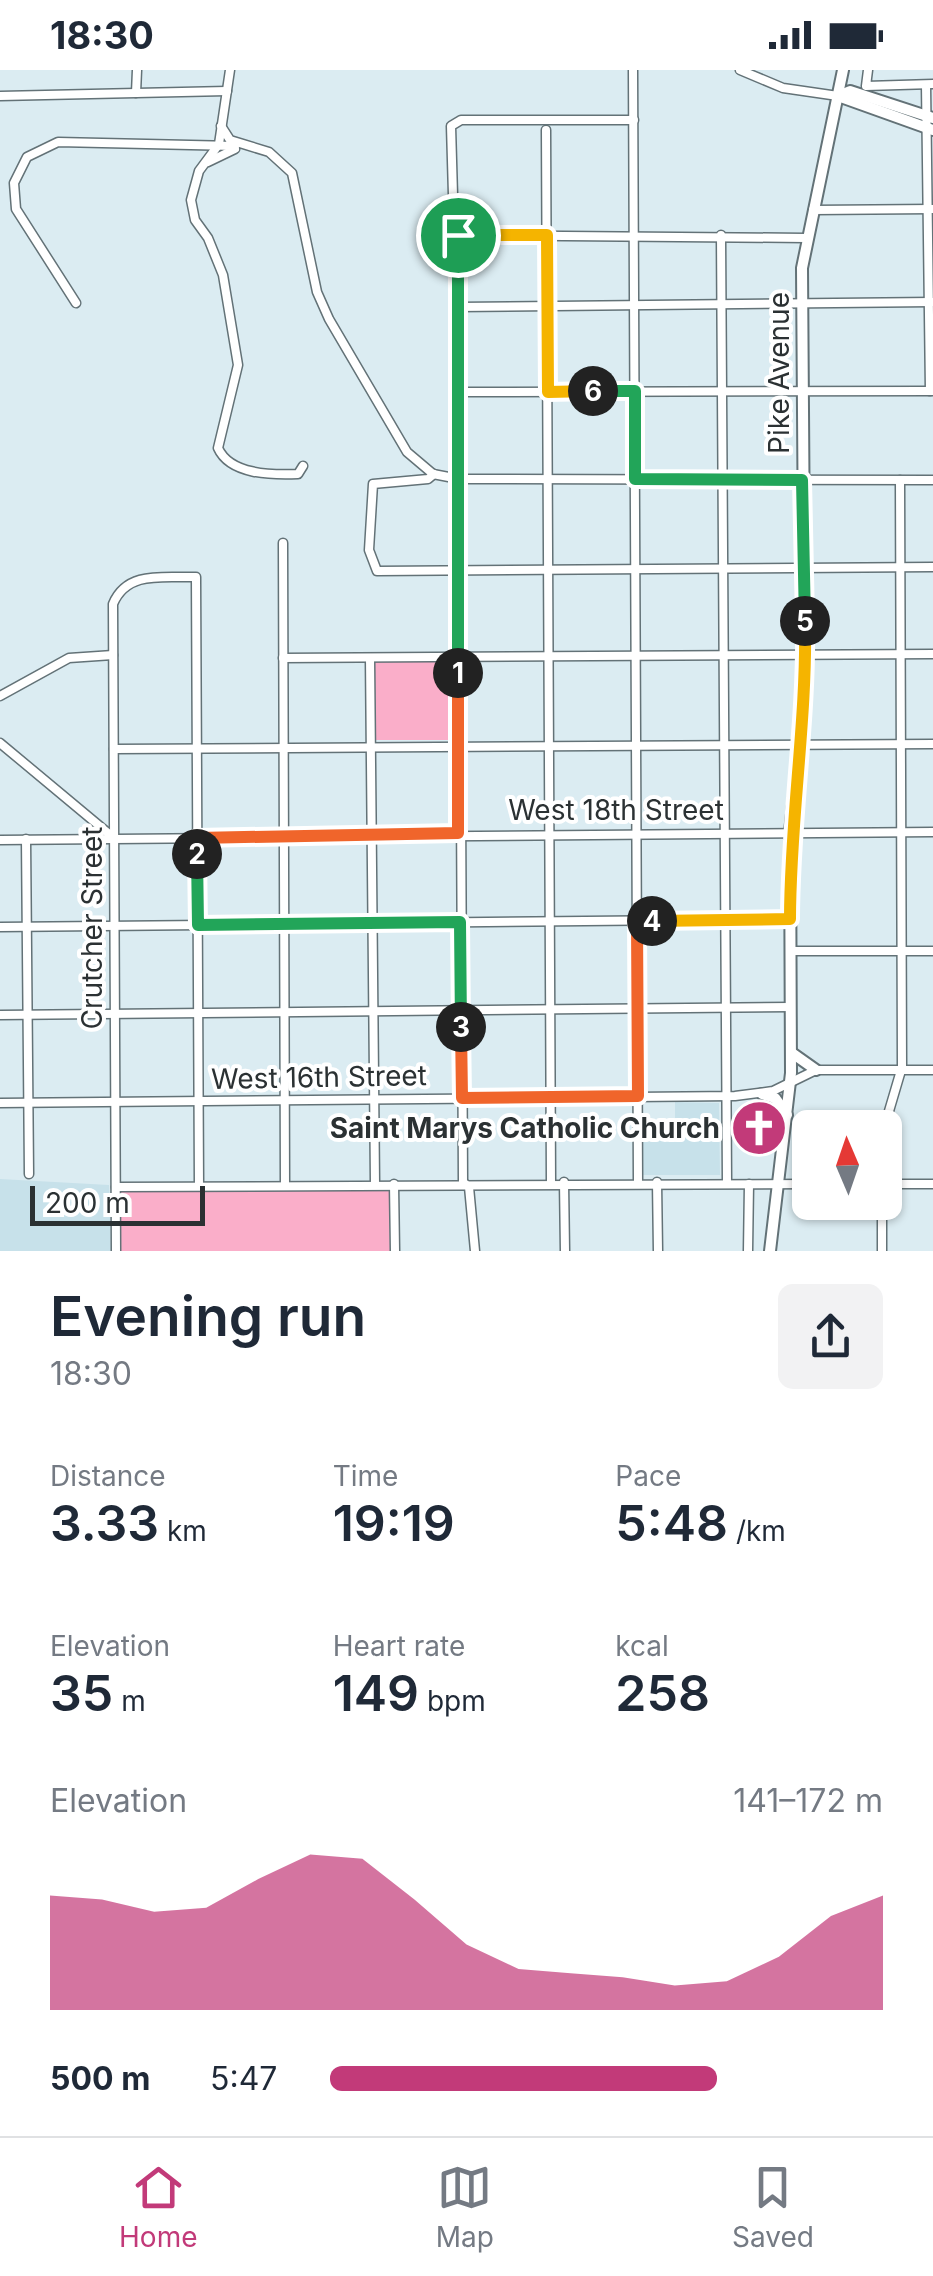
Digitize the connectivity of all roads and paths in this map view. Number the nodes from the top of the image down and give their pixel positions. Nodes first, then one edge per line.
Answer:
1 (137, 70) edge
2 (230, 70) edge
3 (633, 70) edge
4 (843, 70) edge
5 (868, 70) edge
6 (742, 71) edge
7 (929, 84) edge
8 (227, 91) junction
9 (136, 93) junction
10 (0, 96) edge
11 (838, 96) junction
12 (634, 120) junction
13 (930, 123) edge
14 (221, 126) junction
15 (546, 130) dead end
16 (202, 143) junction
17 (219, 144) junction
18 (245, 147) junction
19 (202, 167) junction
20 (932, 208) edge
21 (812, 210) junction
22 (458, 235) junction
23 (547, 235) junction
24 (634, 235) junction
25 (722, 235) junction
26 (806, 238) junction
27 (931, 256) edge
28 (931, 302) edge
29 (76, 303) dead end
30 (722, 305) junction
31 (801, 305) junction
32 (548, 306) junction
33 (634, 306) junction
34 (458, 307) junction
35 (802, 390) junction
36 (635, 391) junction
37 (722, 391) junction
38 (931, 391) edge
39 (458, 392) junction
40 (548, 392) junction
41 (303, 466) dead end
42 (434, 474) junction
43 (721, 478) junction
44 (547, 479) junction
45 (635, 479) junction
46 (459, 480) junction
47 (802, 480) junction
48 (900, 480) junction
49 (933, 480) edge
50 (282, 543) dead end
51 (900, 567) junction
52 (933, 567) edge
53 (723, 568) junction
54 (804, 568) junction
55 (636, 569) junction
56 (458, 570) junction
57 (546, 570) junction
58 (113, 654) junction
59 (901, 654) junction
60 (933, 654) edge
61 (806, 655) junction
62 (636, 656) junction
63 (724, 656) junction
64 (458, 657) junction
65 (283, 658) junction
66 (370, 658) junction
67 (546, 658) junction
68 (0, 696) edge
69 (546, 743) junction
70 (724, 743) junction
71 (801, 743) junction
72 (0, 744) edge
73 (636, 744) junction
74 (901, 744) junction
75 (933, 744) edge
76 (458, 745) junction
77 (370, 746) junction
78 (283, 747) junction
79 (197, 748) junction
80 (114, 749) junction
81 (546, 832) junction
82 (725, 832) junction
83 (790, 832) junction
84 (900, 832) junction
85 (933, 832) edge
86 (458, 833) junction
87 (637, 833) junction
88 (371, 836) junction
89 (284, 837) junction
90 (114, 838) junction
91 (197, 838) junction
92 (26, 839) junction
93 (0, 840) edge
94 (790, 919) junction
95 (725, 920) junction
96 (548, 921) junction
97 (637, 921) junction
98 (460, 922) junction
99 (372, 923) junction
100 (284, 924) junction
101 (114, 925) junction
102 (198, 925) junction
103 (27, 926) junction
104 (0, 927) edge
105 (790, 950) junction
106 (902, 950) junction
107 (933, 950) edge
108 (790, 1007) junction
109 (638, 1008) junction
110 (726, 1008) junction
111 (549, 1009) junction
112 (461, 1010) junction
113 (373, 1011) junction
114 (285, 1012) junction
115 (198, 1013) junction
116 (28, 1014) junction
117 (115, 1014) junction
118 (0, 1015) edge
119 (792, 1053) junction
120 (816, 1070) junction
121 (901, 1070) junction
122 (933, 1070) edge
123 (790, 1082) junction
124 (762, 1094) junction
125 (638, 1096) junction
126 (726, 1096) junction
127 (462, 1098) junction
128 (549, 1098) junction
129 (374, 1099) junction
130 (286, 1100) junction
131 (199, 1101) junction
132 (116, 1102) junction
133 (0, 1103) edge
134 (29, 1103) junction
135 (889, 1110) edge
136 (787, 1115) junction
137 (29, 1174) dead end
138 (463, 1182) junction
139 (551, 1182) junction
140 (564, 1182) junction
141 (638, 1182) junction
142 (657, 1182) junction
143 (727, 1182) junction
144 (374, 1184) junction
145 (394, 1184) junction
146 (749, 1184) junction
147 (780, 1184) junction
148 (792, 1184) edge
149 (902, 1184) edge
150 (933, 1184) edge
151 (285, 1185) junction
152 (199, 1186) junction
153 (116, 1187) junction
154 (882, 1220) edge
155 (116, 1251) edge
156 (395, 1251) edge
157 (474, 1251) edge
158 (565, 1251) edge
159 (658, 1251) edge
160 (748, 1251) edge
161 (770, 1251) edge
162 (882, 1251) edge

1 - 9 street
2 - 8 street
3 - 12 street
4 - 11 main road, Pike Avenue
5 - 7 street
6 - 11 street
7 - 13 street
8 - 9 street
8 - 14 street
9 - 10 street
11 - 13 main road
11 - 21 main road, Pike Avenue
12 - 22 street
12 - 24 street
13 - 20 street
14 - 16 street
14 - 17 street
14 - 18 street
15 - 23 street
16 - 17 street
16 - 29 street
17 - 18 street
17 - 19 street
18 - 19 street
18 - 42 street
19 - 41 street
20 - 21 street
20 - 27 street
21 - 26 main road, Pike Avenue
22 - 23 street
22 - 34 street
23 - 24 street
23 - 32 street
24 - 25 street
24 - 33 street
25 - 26 street
25 - 30 street
26 - 31 main road, Pike Avenue
27 - 28 street
28 - 31 street
28 - 38 street
30 - 31 street
30 - 33 street
30 - 37 street
31 - 35 main road, Pike Avenue
32 - 33 street
32 - 34 street
32 - 40 street
33 - 36 street
34 - 39 street
35 - 37 street
35 - 38 street
35 - 47 main road, Pike Avenue
36 - 37 street
36 - 40 street
36 - 45 street
37 - 43 street
39 - 40 street
39 - 46 street
40 - 44 street
42 - 46 street
42 - 56 street
43 - 45 street
43 - 47 street
43 - 53 street
44 - 45 street
44 - 46 street
44 - 57 street
45 - 55 street
46 - 56 street
47 - 48 street
47 - 54 main road, Pike Avenue
48 - 49 street
48 - 51 street
50 - 65 street
51 - 52 street
51 - 54 street
51 - 59 street
53 - 54 street
53 - 55 street
53 - 63 street
54 - 61 main road, Pike Avenue
55 - 57 street
55 - 62 street
56 - 57 street
56 - 64 street
57 - 67 street
58 - 68 street
58 - 79 street, Crutcher Street
58 - 80 street, Crutcher Street
59 - 60 street
59 - 61 street
59 - 74 street
61 - 63 street
61 - 71 main road, Pike Avenue
62 - 63 street
62 - 67 street
62 - 73 street
63 - 70 street
64 - 66 street
64 - 67 street
64 - 76 street
65 - 66 street
65 - 78 street
66 - 77 street
67 - 69 street
69 - 73 street
69 - 76 street
69 - 81 street
70 - 71 street
70 - 73 street
70 - 82 street
71 - 74 street
71 - 83 main road, Pike Avenue
72 - 90 street
73 - 87 street
74 - 75 street
74 - 84 street
76 - 77 street
76 - 86 street
77 - 78 street
77 - 88 street
78 - 79 street
78 - 89 street
79 - 80 street
79 - 91 street
80 - 90 street, Crutcher Street
81 - 86 street, West 18th Street
81 - 87 street, West 18th Street
81 - 96 street
82 - 83 street, West 18th Street
82 - 87 street, West 18th Street
82 - 95 street
83 - 84 street, West 18th Street
83 - 94 main road, Pike Avenue
84 - 85 street, West 18th Street
84 - 106 street
86 - 88 street, West 18th Street
86 - 98 street
87 - 97 street
88 - 89 street, West 18th Street
88 - 99 street
89 - 91 street, West 18th Street
89 - 100 street
90 - 91 street, West 18th Street
90 - 92 street, West 18th Street
90 - 101 street, Crutcher Street
91 - 102 street
92 - 93 street, West 18th Street
92 - 103 street
94 - 95 street
94 - 105 main road, Pike Avenue
95 - 97 street
95 - 110 street
96 - 97 street
96 - 98 street
96 - 111 street
97 - 109 street
98 - 99 street
98 - 112 street
99 - 100 street
99 - 113 street
100 - 102 street
100 - 114 street
101 - 102 street
101 - 103 street
101 - 117 street, Crutcher Street
102 - 115 street
103 - 104 street
103 - 116 street
105 - 106 street
105 - 108 main road, Pike Avenue
106 - 107 street
106 - 121 street
108 - 110 street
108 - 119 main road, Pike Avenue
109 - 110 street
109 - 111 street
109 - 125 street
110 - 126 street
111 - 112 street
111 - 128 street
112 - 113 street
112 - 127 street
113 - 114 street
113 - 129 street
114 - 115 street
114 - 130 street
115 - 117 street
115 - 131 street
116 - 117 street
116 - 118 street
116 - 134 street
117 - 132 street, Crutcher Street
119 - 120 main road
119 - 123 main road, Pike Avenue
120 - 121 street, West 16th Street
120 - 123 street, West 16th Street
121 - 122 street, West 16th Street
121 - 135 street
123 - 124 street, West 16th Street
123 - 136 main road, Pike Avenue
124 - 126 street, West 16th Street
124 - 136 main road
125 - 126 street, West 16th Street
125 - 128 street, West 16th Street
125 - 141 street
126 - 143 street
127 - 128 street, West 16th Street
127 - 129 street, West 16th Street
127 - 138 street
128 - 139 street
129 - 130 street, West 16th Street
129 - 144 street
130 - 131 street, West 16th Street
130 - 151 street
131 - 132 street, West 16th Street
131 - 152 street
132 - 134 street, West 16th Street
132 - 153 street, Crutcher Street
133 - 134 street, West 16th Street
134 - 137 street
136 - 147 main road, Pike Avenue
138 - 139 street
138 - 145 street
138 - 157 street
139 - 140 street
140 - 141 street
140 - 158 street
141 - 142 street
142 - 143 street
142 - 159 street
143 - 146 street
144 - 145 street
144 - 151 street
145 - 156 street
146 - 147 street
146 - 160 street
147 - 148 street
147 - 161 main road, Pike Avenue
149 - 150 street
151 - 152 street
152 - 153 street
153 - 155 street, Crutcher Street
154 - 162 street

